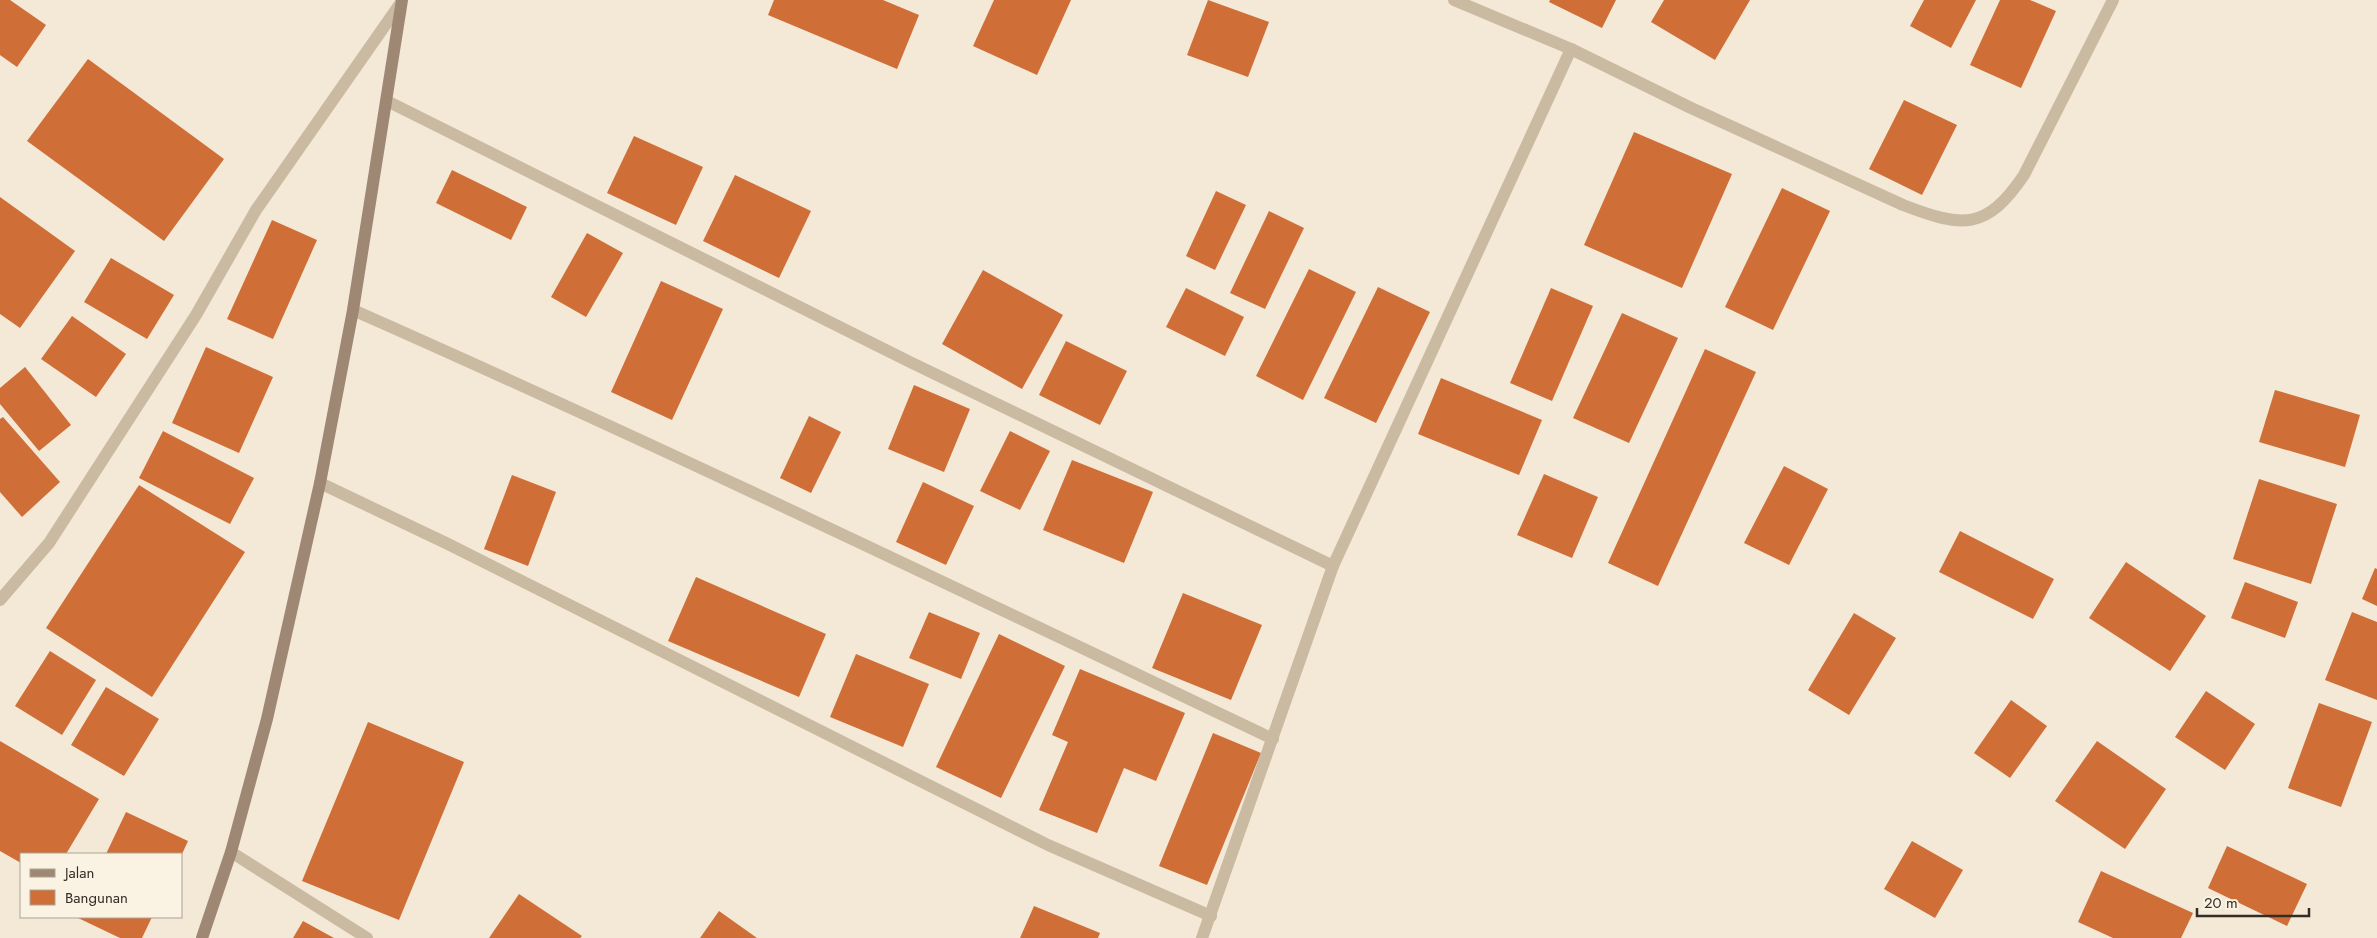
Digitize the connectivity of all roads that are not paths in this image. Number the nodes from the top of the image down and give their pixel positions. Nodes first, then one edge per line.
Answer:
1 (1454, 0) edge
2 (2113, 0) edge
3 (401, 2) edge
4 (1571, 49) junction
5 (387, 101) junction
6 (353, 310) junction
7 (320, 483) junction
8 (1333, 566) junction
9 (0, 600) edge
10 (1273, 739) junction
11 (231, 852) junction
12 (1211, 916) junction
13 (202, 938) edge
14 (367, 938) edge
15 (1202, 938) edge

1 - 4 street
2 - 4 street
3 - 5 street
3 - 9 street
4 - 8 street
5 - 6 street
5 - 8 street
6 - 7 street
6 - 10 street
7 - 11 street
7 - 12 street
8 - 10 street
10 - 12 street
11 - 13 street
11 - 14 street
12 - 15 street

